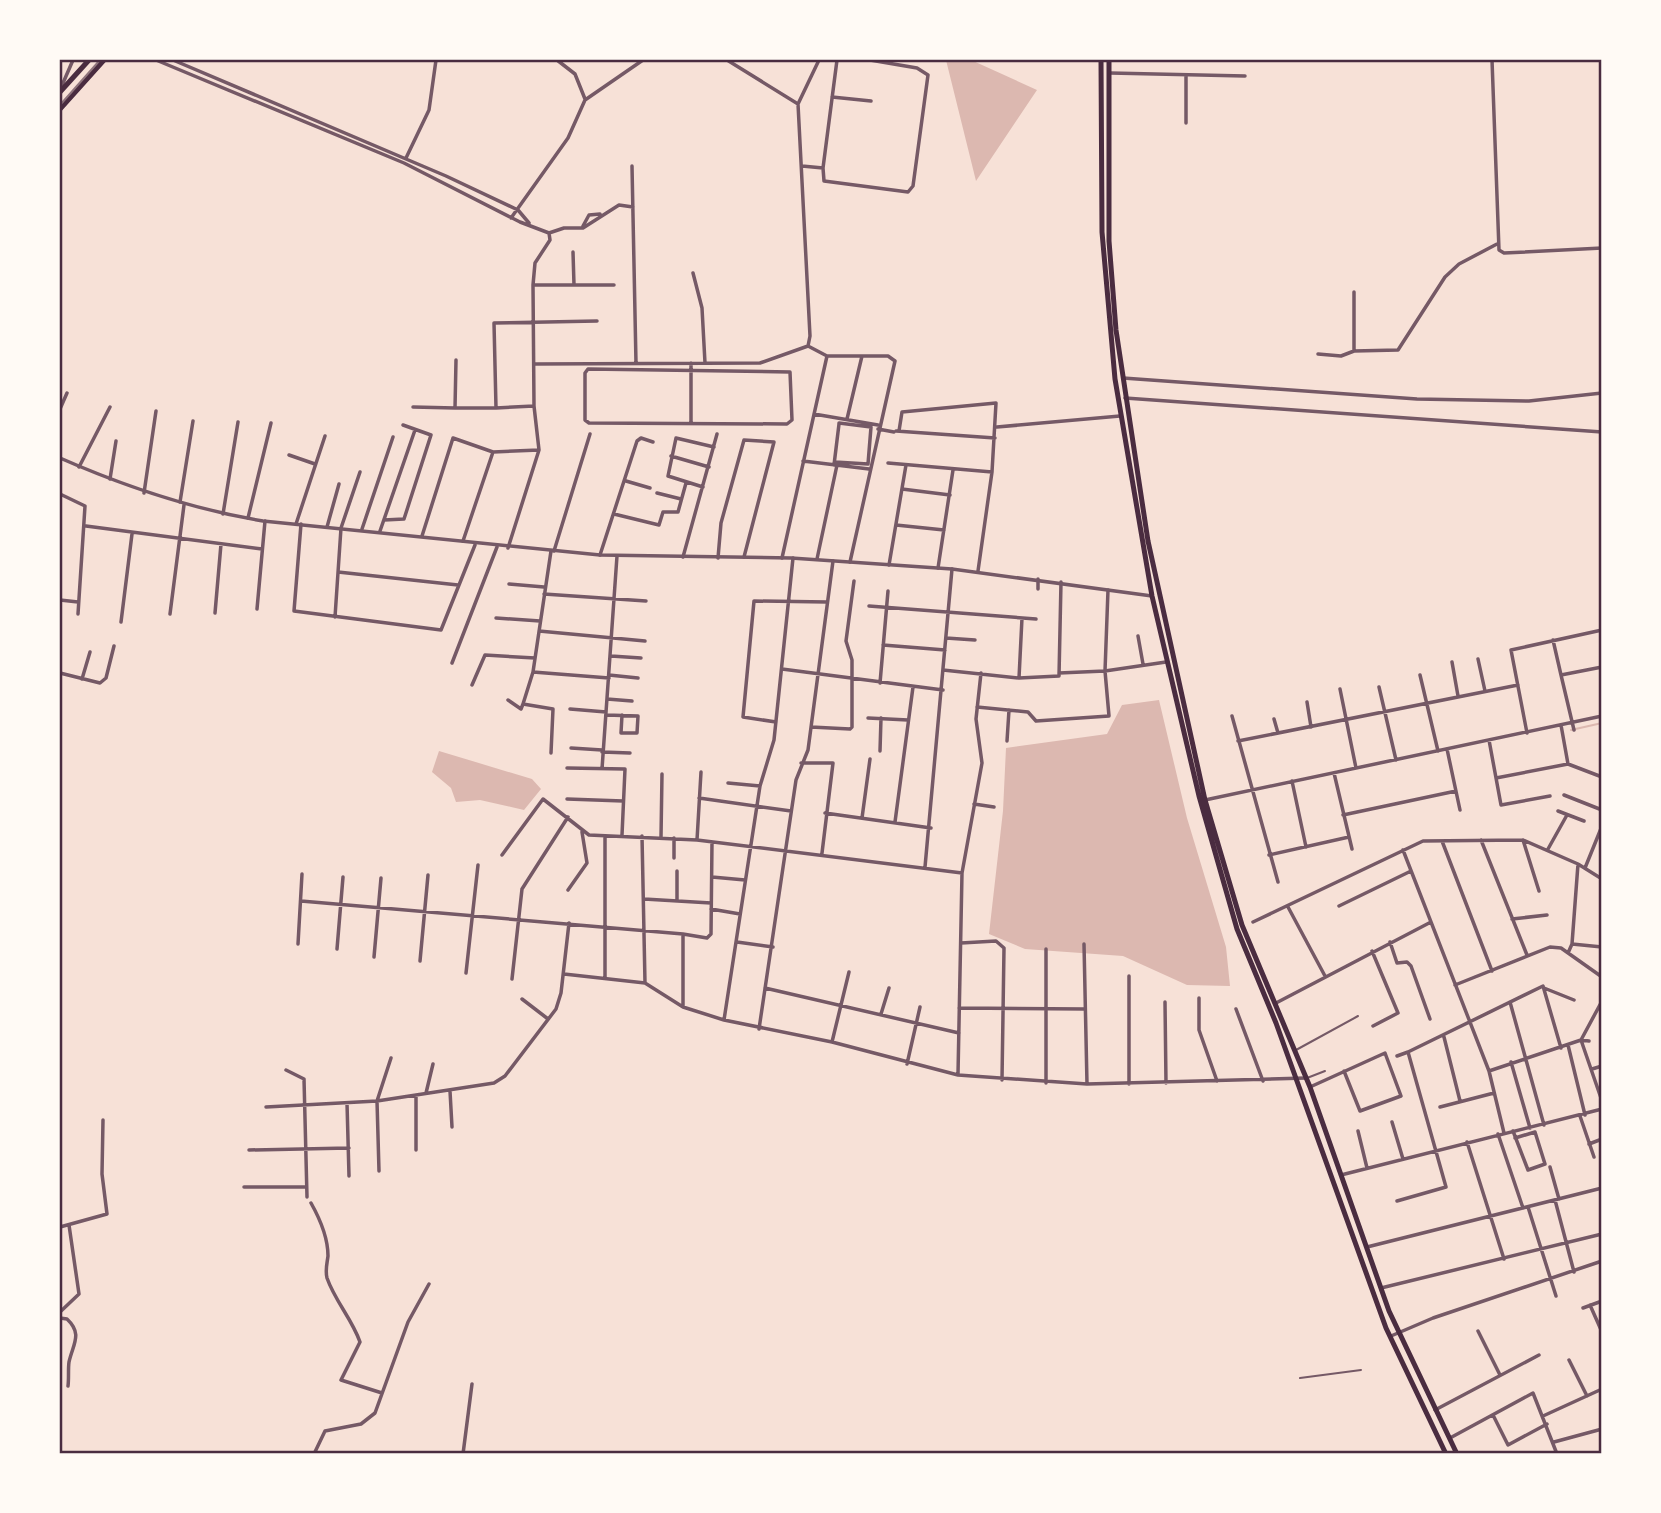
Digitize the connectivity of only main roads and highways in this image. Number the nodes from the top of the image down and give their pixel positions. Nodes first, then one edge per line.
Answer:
1 (89, 60) edge
2 (104, 60) edge
3 (1101, 60) edge
4 (1110, 60) edge
5 (60, 91) edge
6 (60, 109) edge
7 (1112, 324) junction
8 (1156, 596) junction
9 (1235, 913) junction
10 (1446, 1454) edge
11 (1457, 1454) edge

1 - 5 main road
2 - 6 main road
3 - 7 main road
4 - 7 main road
7 - 8 main road
7 - 8 main road
8 - 9 main road
8 - 9 main road
9 - 10 main road
9 - 11 main road

